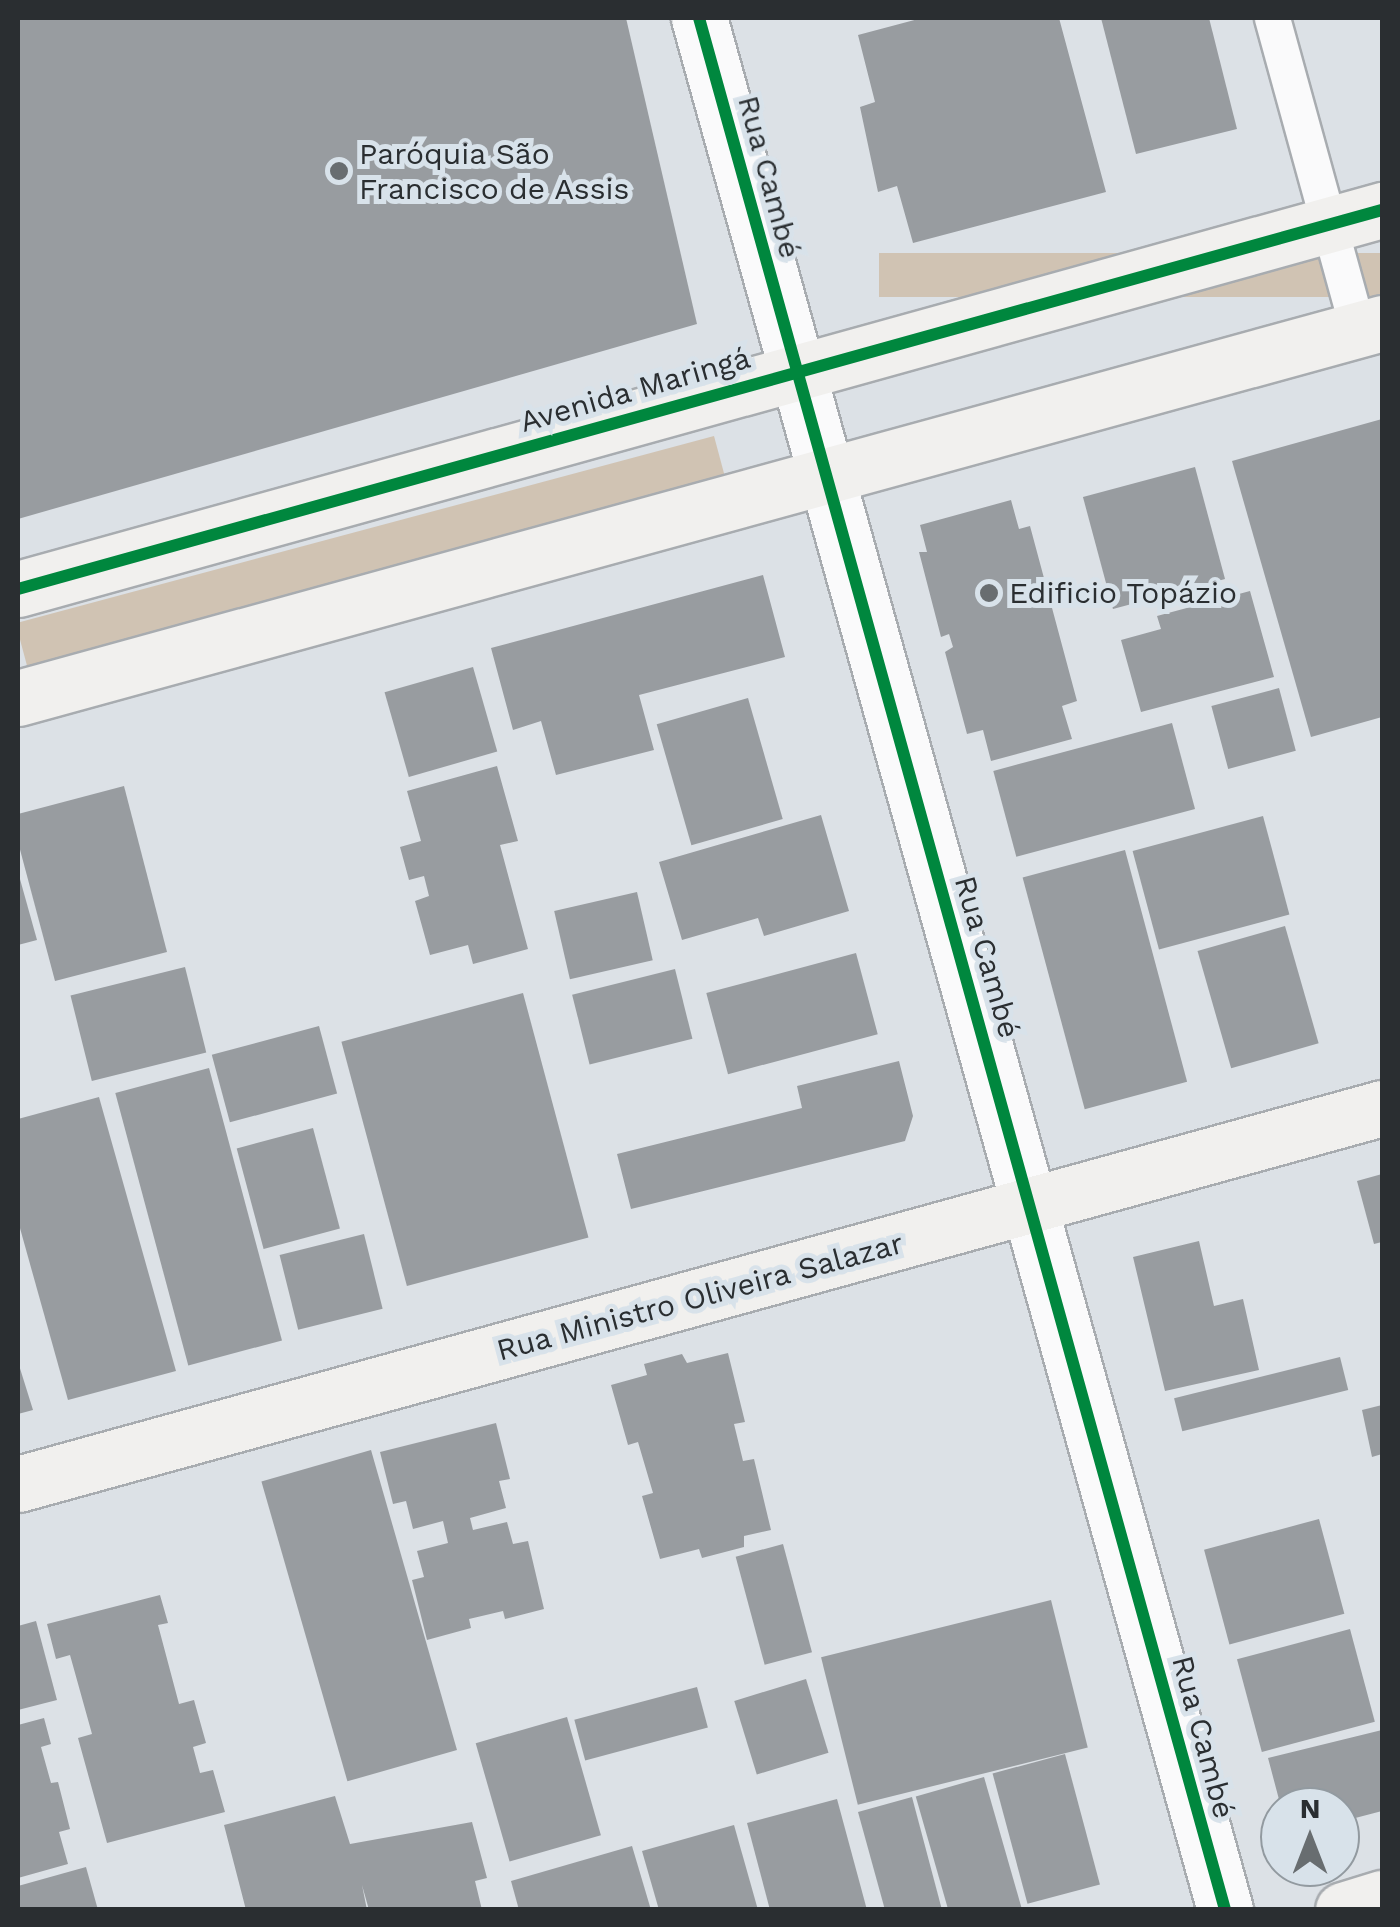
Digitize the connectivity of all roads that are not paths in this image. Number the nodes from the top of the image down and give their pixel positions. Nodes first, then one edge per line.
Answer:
1 (699, 18) edge
2 (1272, 18) edge
3 (1382, 210) edge
4 (1329, 224) junction
5 (1370, 326) edge
6 (796, 371) junction
7 (825, 475) junction
8 (18, 589) edge
9 (18, 698) edge
10 (1382, 1108) edge
11 (1030, 1205) junction
12 (18, 1484) edge
13 (1382, 1898) edge
14 (1225, 1910) edge
15 (1342, 1910) edge

1 - 6 street, Rua Cambé
2 - 4 lane
3 - 4 street, Avenida Maringá
4 - 5 lane
4 - 6 street, Avenida Maringá
5 - 7 street
6 - 7 street, Rua Cambé
6 - 8 street, Avenida Maringá
7 - 9 street
7 - 11 street, Rua Cambé
10 - 11 street, Rua Ministro Oliveira Salazar
11 - 12 street, Rua Ministro Oliveira Salazar
11 - 14 street, Rua Cambé
13 - 15 street

